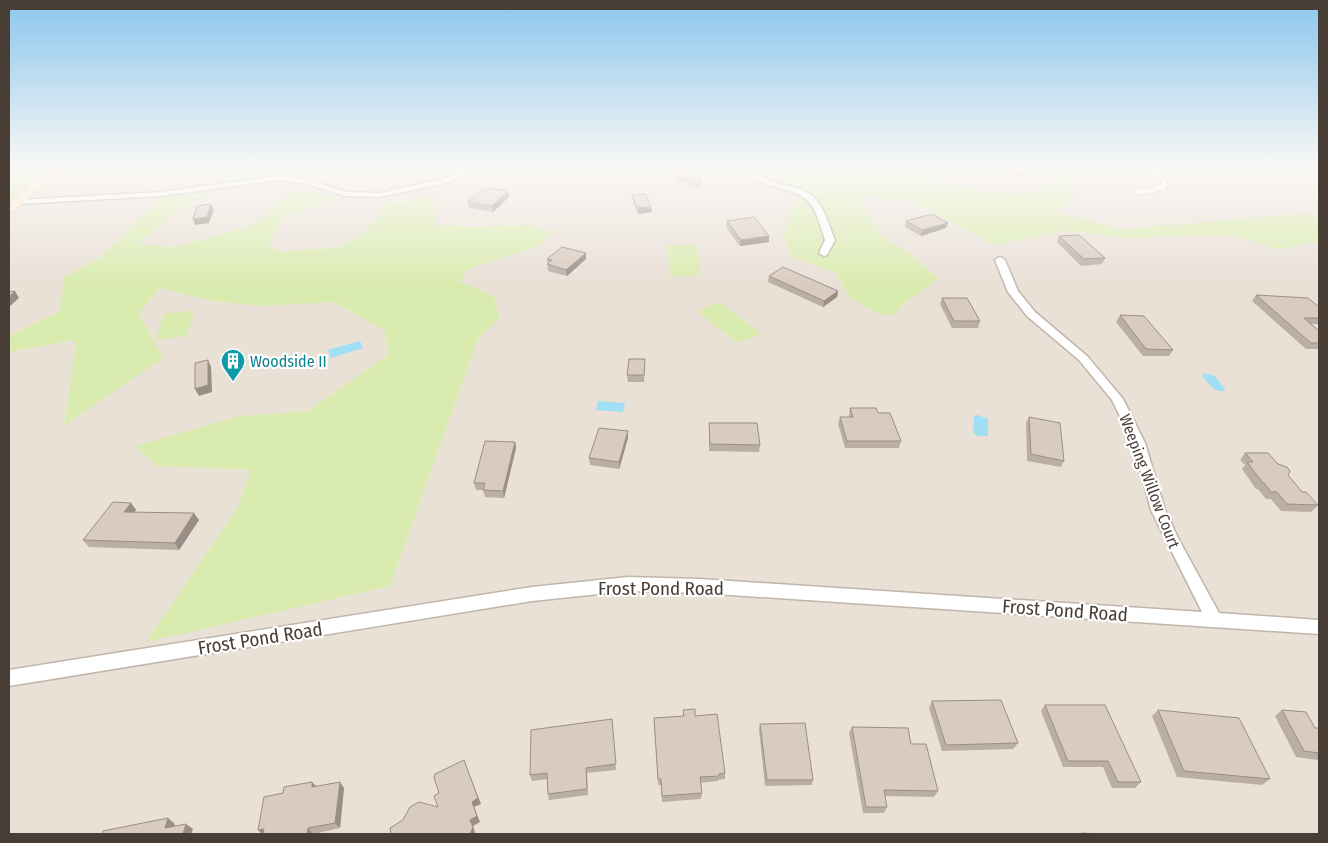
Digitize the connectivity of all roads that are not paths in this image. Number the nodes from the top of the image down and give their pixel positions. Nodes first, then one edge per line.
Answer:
1 (815, 207) edge
2 (824, 253) dead end
3 (1000, 260) dead end
4 (1214, 620) junction
5 (1319, 627) edge
6 (9, 678) edge

1 - 2 street
3 - 4 street, Weeping Willow Court
4 - 5 street, Frost Pond Road
4 - 6 street, Frost Pond Road

